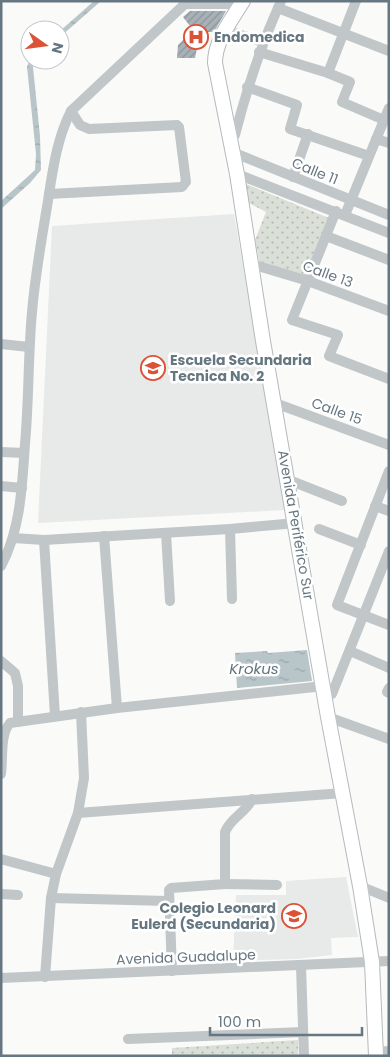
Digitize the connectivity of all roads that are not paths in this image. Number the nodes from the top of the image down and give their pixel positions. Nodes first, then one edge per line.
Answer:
1 (356, 1) edge
2 (187, 3) edge
3 (242, 3) edge
4 (279, 5) edge
5 (224, 30) junction
6 (342, 33) junction
7 (261, 47) junction
8 (389, 50) edge
9 (328, 73) junction
10 (247, 87) junction
11 (389, 108) edge
12 (70, 111) junction
13 (384, 120) junction
14 (308, 134) junction
15 (229, 138) junction
16 (376, 139) junction
17 (389, 144) edge
18 (232, 152) junction
19 (369, 156) junction
20 (237, 174) junction
21 (293, 177) junction
22 (49, 194) junction
23 (351, 200) junction
24 (340, 213) junction
25 (389, 215) edge
26 (389, 233) edge
27 (326, 236) junction
28 (389, 260) edge
29 (258, 266) dead end
30 (308, 281) junction
31 (389, 311) edge
32 (1, 344) edge
33 (29, 347) junction
34 (389, 380) edge
35 (275, 403) junction
36 (389, 445) edge
37 (1, 452) edge
38 (24, 452) junction
39 (389, 471) edge
40 (294, 482) dead end
41 (1, 486) edge
42 (22, 488) junction
43 (342, 501) dead end
44 (375, 506) junction
45 (389, 511) edge
46 (296, 523) junction
47 (230, 529) junction
48 (319, 530) dead end
49 (166, 533) junction
50 (104, 536) junction
51 (13, 538) junction
52 (44, 540) junction
53 (361, 544) junction
54 (389, 551) edge
55 (1, 566) edge
56 (384, 577) edge
57 (232, 599) dead end
58 (170, 601) dead end
59 (364, 615) junction
60 (389, 625) edge
61 (350, 651) junction
62 (1, 661) edge
63 (389, 668) edge
64 (389, 688) edge
65 (328, 690) junction
66 (389, 693) edge
67 (117, 708) junction
68 (81, 712) junction
69 (55, 716) junction
70 (328, 717) junction
71 (18, 722) junction
72 (389, 738) edge
73 (1, 774) edge
74 (343, 793) junction
75 (252, 799) junction
76 (78, 813) junction
77 (1, 859) edge
78 (56, 874) junction
79 (225, 884) junction
80 (277, 885) dead end
81 (360, 886) junction
82 (1, 894) edge
83 (18, 896) dead end
84 (52, 898) junction
85 (389, 898) edge
86 (168, 901) junction
87 (389, 961) edge
88 (372, 962) junction
89 (301, 966) junction
90 (172, 971) junction
91 (45, 977) junction
92 (1, 978) edge
93 (303, 1032) junction
94 (128, 1039) dead end
95 (380, 1053) edge
96 (304, 1056) edge

1 - 6 street
2 - 3 street
2 - 12 street
3 - 5 street, Avenida Periférico Sur
4 - 6 street
4 - 7 street
5 - 7 street
5 - 15 street, Avenida Periférico Sur
6 - 8 street
6 - 9 street
7 - 9 street
7 - 10 street
9 - 13 street
10 - 14 street
10 - 15 street
11 - 13 street
12 - 22 street
12 - 22 street
13 - 16 street
14 - 19 street
14 - 21 street
15 - 18 street, Avenida Periférico Sur
16 - 17 street
16 - 19 street
18 - 20 street, Avenida Periférico Sur
18 - 21 street, Calle 11
19 - 23 street
20 - 24 street
20 - 35 street, Avenida Periférico Sur
21 - 23 street, Calle 11
22 - 33 street
23 - 24 street
23 - 25 street, Calle 11
24 - 26 street
24 - 27 street
27 - 28 street
27 - 30 street
29 - 30 street, Calle 13
30 - 31 street, Calle 13
30 - 34 street
32 - 33 street
33 - 38 street
35 - 36 street, Calle 15
35 - 46 street, Avenida Periférico Sur
37 - 38 street
38 - 42 street
39 - 44 street
40 - 43 street
41 - 42 street
42 - 51 street
44 - 45 street
44 - 53 street
46 - 47 street
46 - 65 street, Avenida Periférico Sur
47 - 49 street
47 - 57 street
48 - 53 street
49 - 50 street
49 - 58 street
50 - 52 street
50 - 67 street
51 - 52 street
51 - 55 street
52 - 69 street
53 - 59 street
54 - 56 street
56 - 59 street
59 - 60 street
59 - 61 street
61 - 63 street
61 - 65 street
62 - 71 street
64 - 66 street
65 - 67 street
65 - 70 street, Avenida Periférico Sur
67 - 68 street
68 - 69 street
68 - 76 street
69 - 71 street
70 - 72 street
70 - 74 street, Avenida Periférico Sur
71 - 73 street
74 - 75 street
74 - 81 street, Avenida Periférico Sur
75 - 76 street
75 - 79 street
76 - 78 street
77 - 78 street
78 - 84 street
79 - 80 street
79 - 86 street
81 - 85 street
81 - 88 street, Avenida Periférico Sur
82 - 83 street
84 - 86 street
84 - 91 street
86 - 90 street
87 - 88 street, Avenida Guadalupe
88 - 89 street, Avenida Guadalupe
88 - 95 street, Avenida Periférico Sur
89 - 90 street, Avenida Guadalupe
89 - 93 street
90 - 91 street, Avenida Guadalupe
91 - 92 street, Avenida Guadalupe
93 - 94 street
93 - 96 street

